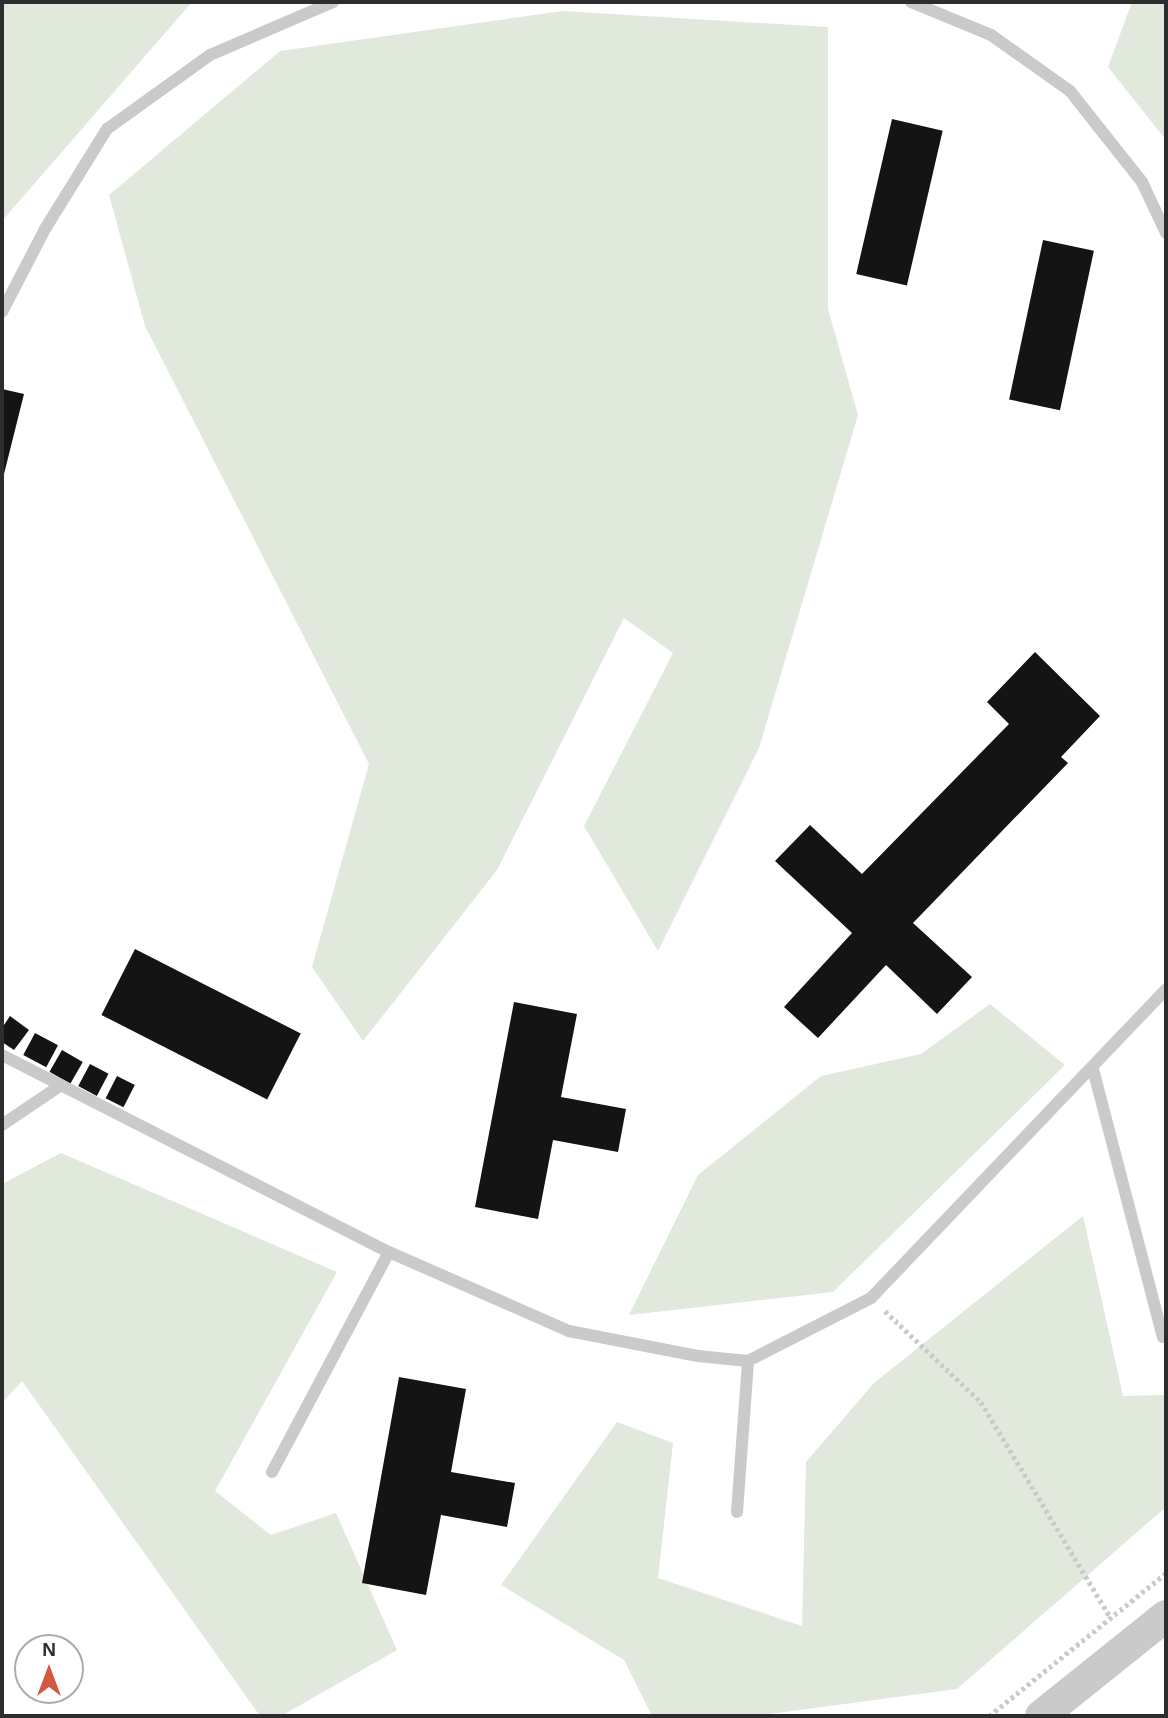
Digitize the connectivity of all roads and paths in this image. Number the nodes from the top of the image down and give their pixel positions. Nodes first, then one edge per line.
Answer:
1 (333, 2) edge
2 (911, 2) edge
3 (1166, 233) edge
4 (2, 312) edge
5 (1166, 989) edge
6 (2, 1055) edge
7 (1093, 1069) junction
8 (61, 1085) junction
9 (2, 1125) edge
10 (389, 1252) junction
11 (871, 1298) junction
12 (1163, 1337) dead end
13 (748, 1361) junction
14 (272, 1472) dead end
15 (737, 1512) dead end
16 (1166, 1573) edge
17 (1166, 1616) edge
18 (1111, 1618) junction
19 (989, 1716) edge
20 (1041, 1716) edge

1 - 4 lane
2 - 3 lane
5 - 7 lane
6 - 8 lane
7 - 11 lane
7 - 12 lane
8 - 9 lane
8 - 10 lane
10 - 13 lane
10 - 14 lane
11 - 13 lane
11 - 18 path
13 - 15 lane
16 - 18 path
17 - 20 street
18 - 19 path

